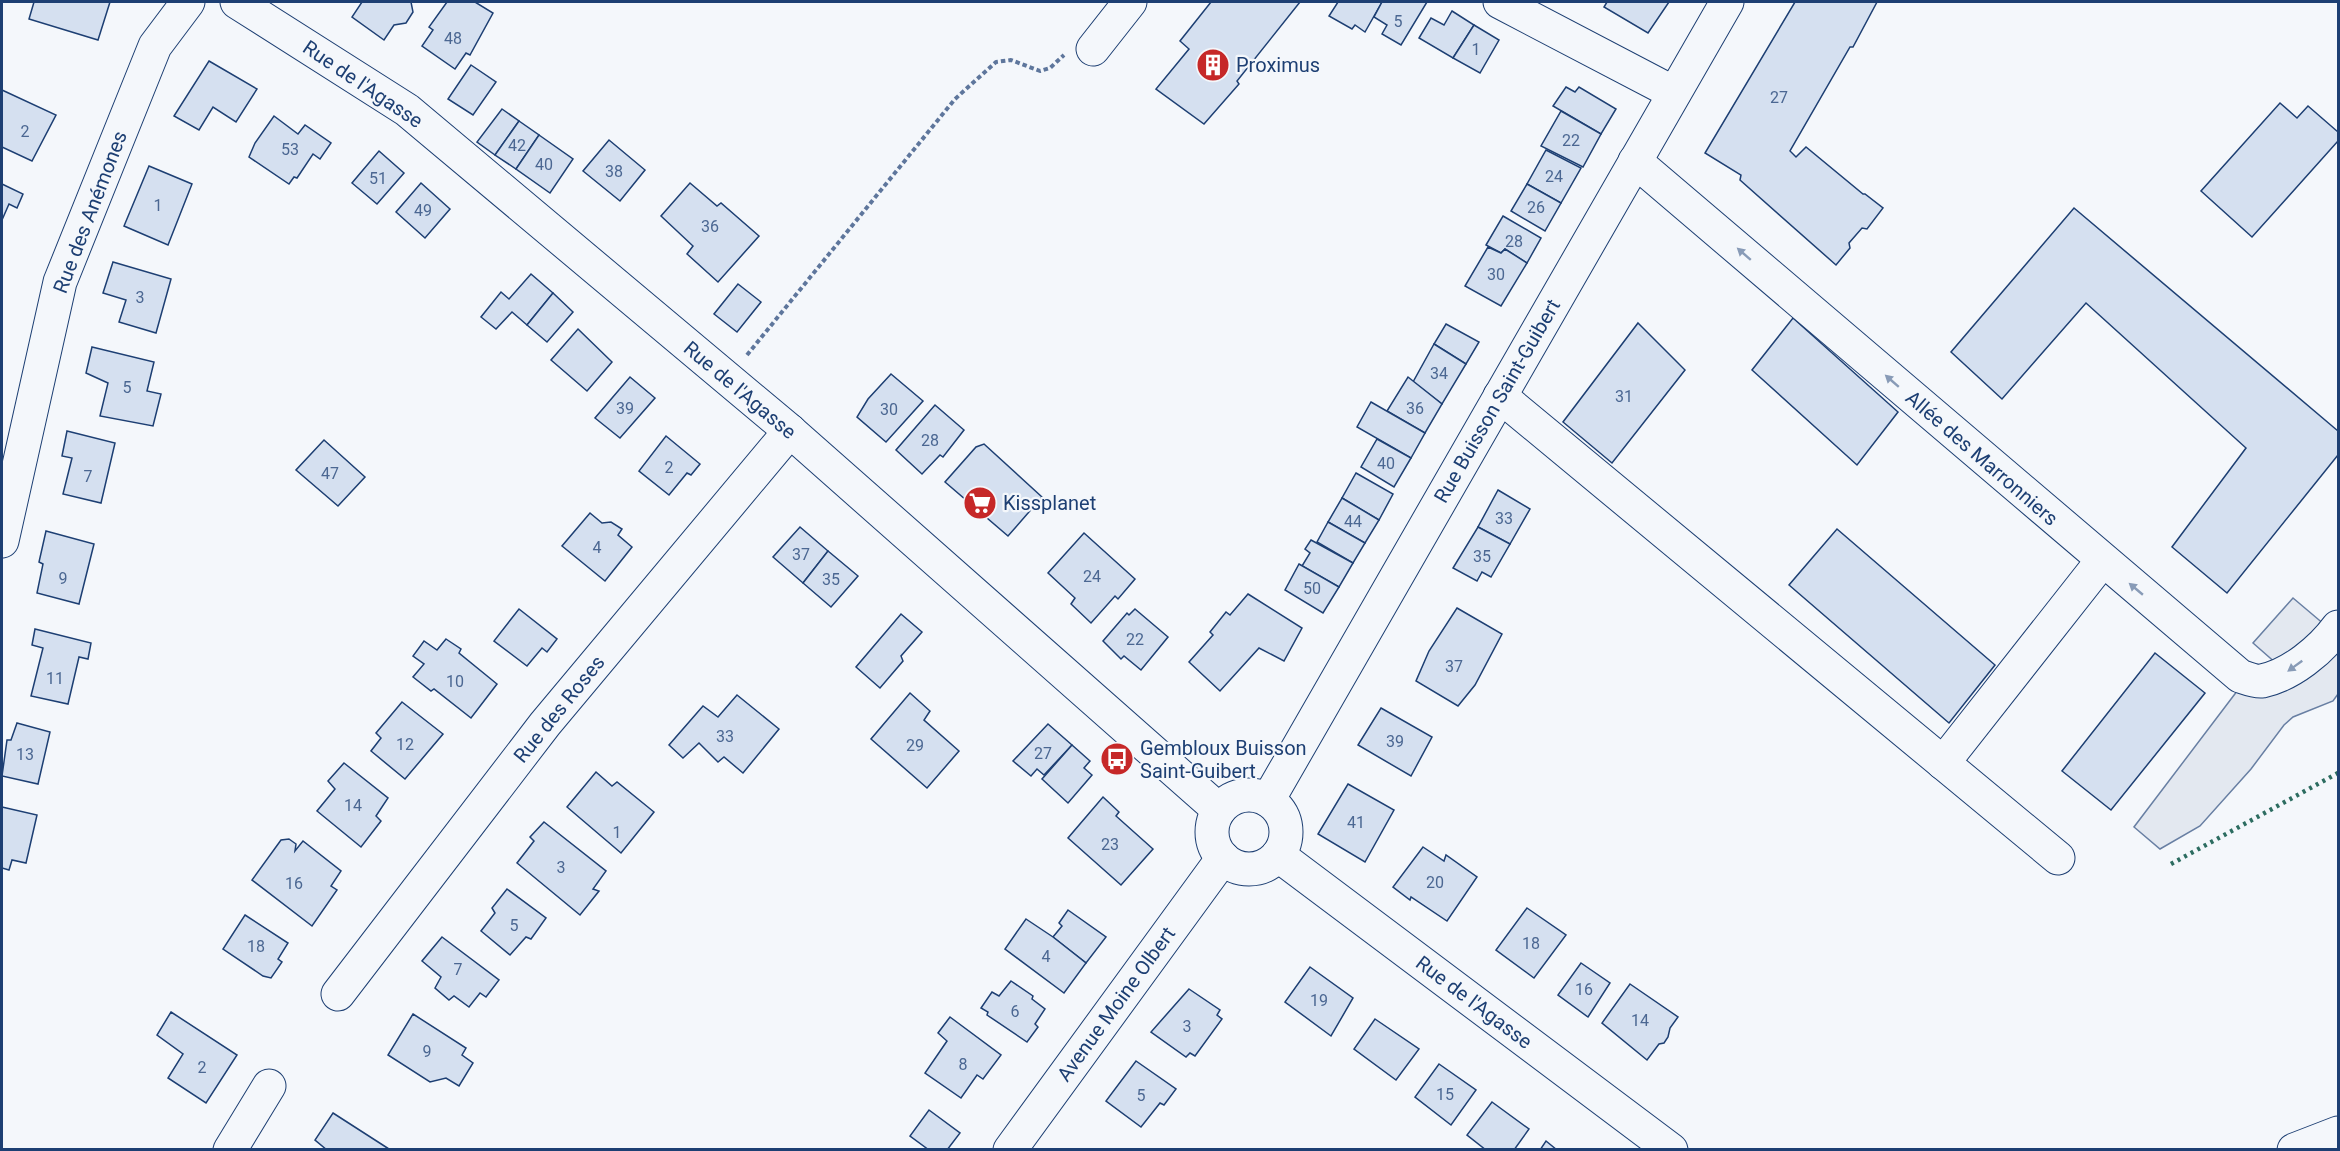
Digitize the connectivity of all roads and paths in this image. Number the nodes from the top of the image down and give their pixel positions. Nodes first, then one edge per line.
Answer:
1 (188, 2) edge
2 (237, 2) edge
3 (1130, 2) edge
4 (1500, 2) edge
5 (1727, 2) edge
6 (1093, 49) joint
7 (1674, 93) junction
8 (1635, 161) junction
9 (727, 379) junction
10 (1500, 396) junction
11 (790, 431) junction
12 (2, 541) edge
13 (2102, 561) junction
14 (2338, 627) edge
15 (1943, 763) junction
16 (1268, 800) junction
17 (1219, 810) junction
18 (1278, 855) junction
19 (1223, 858) junction
20 (2058, 858) dead end
21 (338, 994) dead end
22 (269, 1086) dead end
23 (2338, 1133) edge
24 (1016, 1147) edge
25 (230, 1149) edge
26 (1671, 1149) edge
27 (2294, 1149) edge

1 - 12 street, Rue des Anémones
2 - 9 street, Rue de l'Agasse
3 - 6 street
4 - 7 street
5 - 7 street, Rue Buisson Saint-Guibert
6 - 9 path
7 - 8 street, Rue Buisson Saint-Guibert
8 - 10 street, Rue Buisson Saint-Guibert
13 -> 8 street, Allée des Marronniers
9 - 11 street, Rue de l'Agasse
10 - 15 street
10 - 16 street, Rue Buisson Saint-Guibert
11 - 17 street, Rue de l'Agasse
11 - 21 street, Rue des Roses
14 -> 13 street, Allée des Marronniers
13 - 15 street
15 - 20 street
16 - 17 street
16 - 18 street
17 - 19 street
18 - 19 street
18 - 26 street, Rue de l'Agasse
19 - 24 street, Avenue Moine Olbert
22 - 25 street
23 - 27 street

